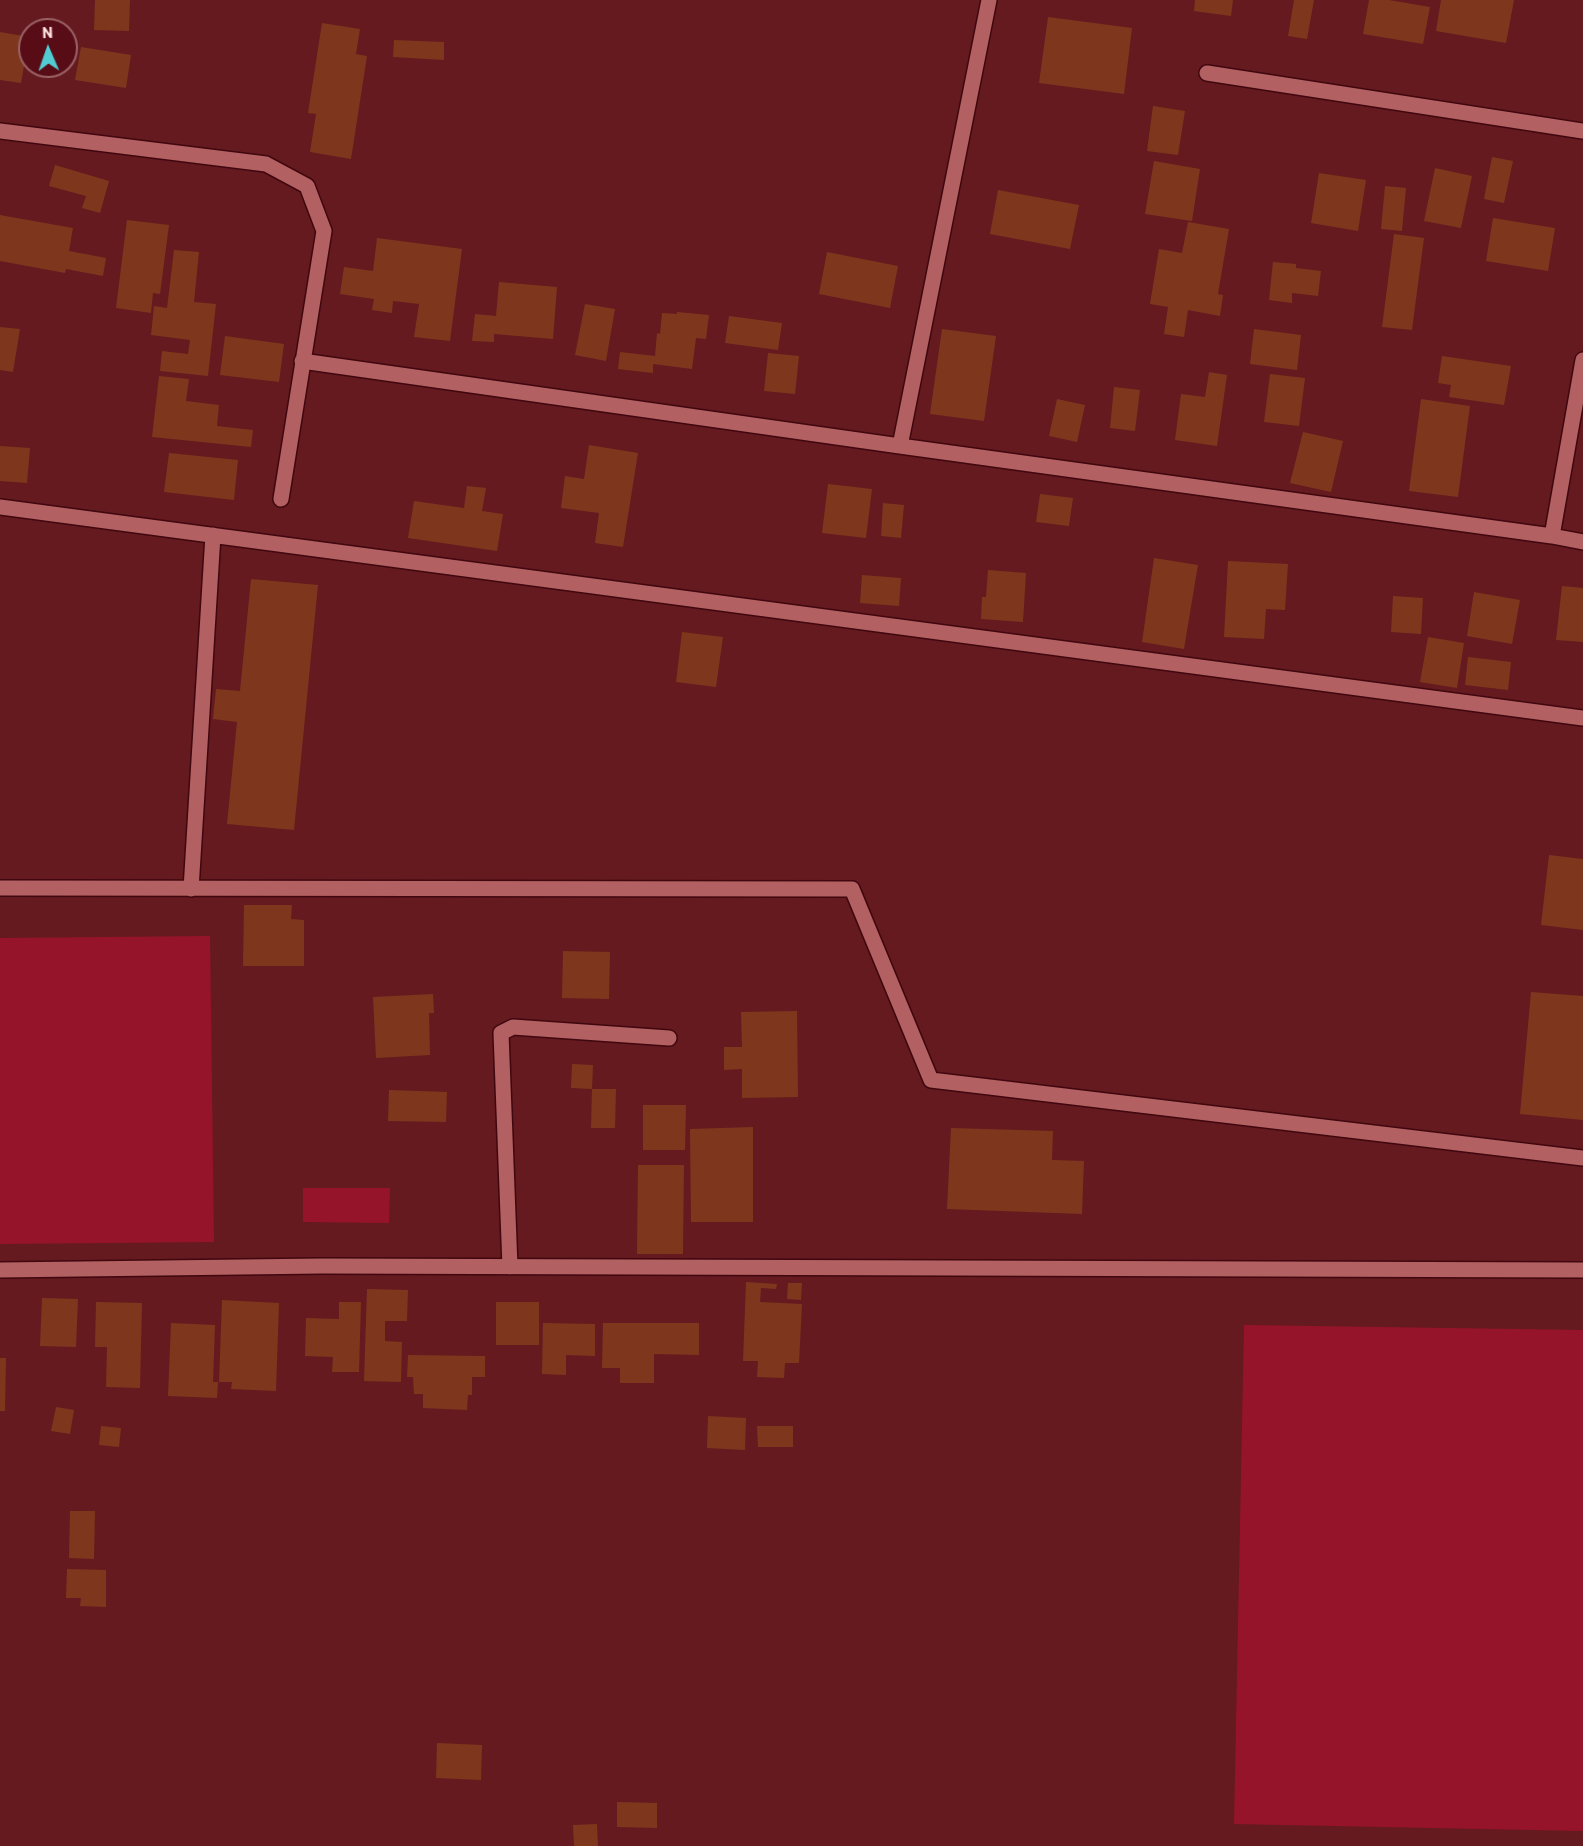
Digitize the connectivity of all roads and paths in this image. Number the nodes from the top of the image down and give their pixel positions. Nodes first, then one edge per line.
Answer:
1 (989, 0) edge
2 (1207, 73) dead end
3 (0, 131) edge
4 (1583, 131) edge
5 (1583, 360) edge
6 (302, 361) junction
7 (900, 446) junction
8 (281, 500) dead end
9 (0, 507) edge
10 (213, 535) junction
11 (1552, 536) junction
12 (1583, 542) edge
13 (1583, 718) edge
14 (0, 888) edge
15 (191, 889) junction
16 (669, 1038) dead end
17 (1583, 1158) edge
18 (510, 1267) junction
19 (0, 1270) edge
20 (1583, 1270) edge

1 - 7 street
2 - 4 street
3 - 6 street
5 - 11 street
6 - 7 street
6 - 8 street
7 - 11 street
9 - 10 street
10 - 13 street
10 - 15 street
11 - 12 street
14 - 15 street
15 - 17 street
16 - 18 street
18 - 19 street
18 - 20 street

